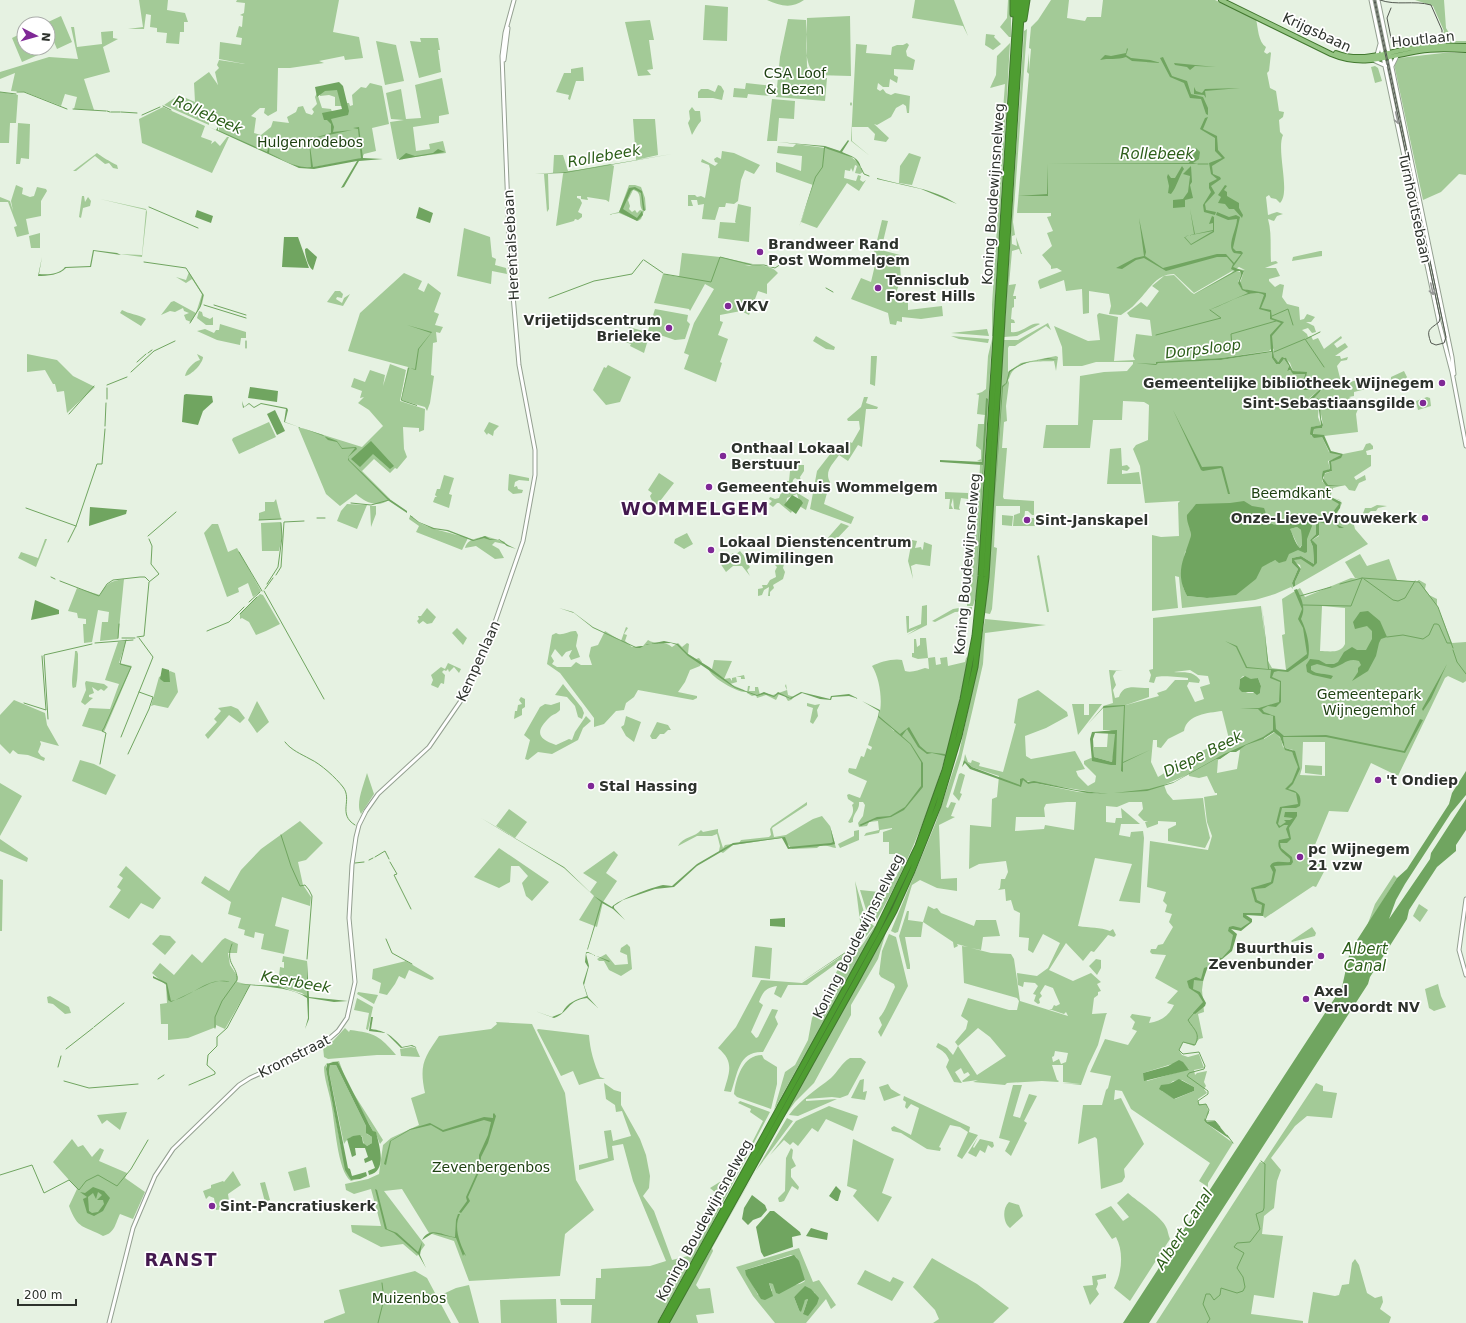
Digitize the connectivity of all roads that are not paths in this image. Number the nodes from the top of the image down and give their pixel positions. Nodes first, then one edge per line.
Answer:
1 (515, 0) edge
2 (1013, 0) edge
3 (1017, 0) edge
4 (1022, 0) edge
5 (1027, 0) edge
6 (1221, 0) edge
7 (1227, 0) edge
8 (1371, 0) edge
9 (1378, 0) edge
10 (1015, 29) junction
11 (1380, 40) junction
12 (1387, 46) junction
13 (1466, 46) edge
14 (1466, 50) edge
15 (1397, 54) junction
16 (1389, 55) junction
17 (1376, 56) junction
18 (1384, 56) junction
19 (1373, 60) junction
20 (1386, 66) junction
21 (1391, 67) junction
22 (1015, 104) junction
23 (1450, 357) junction
24 (1466, 446) edge
25 (515, 568) joint
26 (363, 816) joint
27 (1466, 899) edge
28 (1466, 975) edge
29 (109, 1323) edge
30 (661, 1323) edge
31 (666, 1323) edge

1 - 25 main road, Herentalsebaan
2 - 10 highway
3 - 10 highway, Koning Boudewijnsnelweg
4 - 22 highway, Koning Boudewijnsnelweg
5 - 22 highway
6 - 19 main road, Krijgsbaan
7 - 17 main road, Krijgsbaan
8 - 11 main road, Turnhoutsebaan
9 - 12 main road, Turnhoutsebaan
10 - 30 highway, Koning Boudewijnsnelweg
11 - 17 main road
11 - 18 main road, Turnhoutsebaan
12 - 15 main road
12 - 16 main road, Turnhoutsebaan
13 - 15 main road, Houtlaan
14 - 15 main road, Houtlaan
15 - 16 main road, Houtlaan
15 - 21 main road
16 - 18 main road, Houtlaan
16 - 21 main road, Turnhoutsebaan
17 - 18 main road, Krijgsbaan
18 - 19 main road, Krijgsbaan
18 - 20 main road, Turnhoutsebaan
19 - 20 main road
20 -> 23 main road, Turnhoutsebaan
21 - 23 main road, Turnhoutsebaan
22 - 31 highway, Koning Boudewijnsnelweg
23 - 24 main road, Turnhoutsebaan
25 - 26 main road, Kempenlaan
26 - 29 main road, Kromstraat
27 - 28 main road

